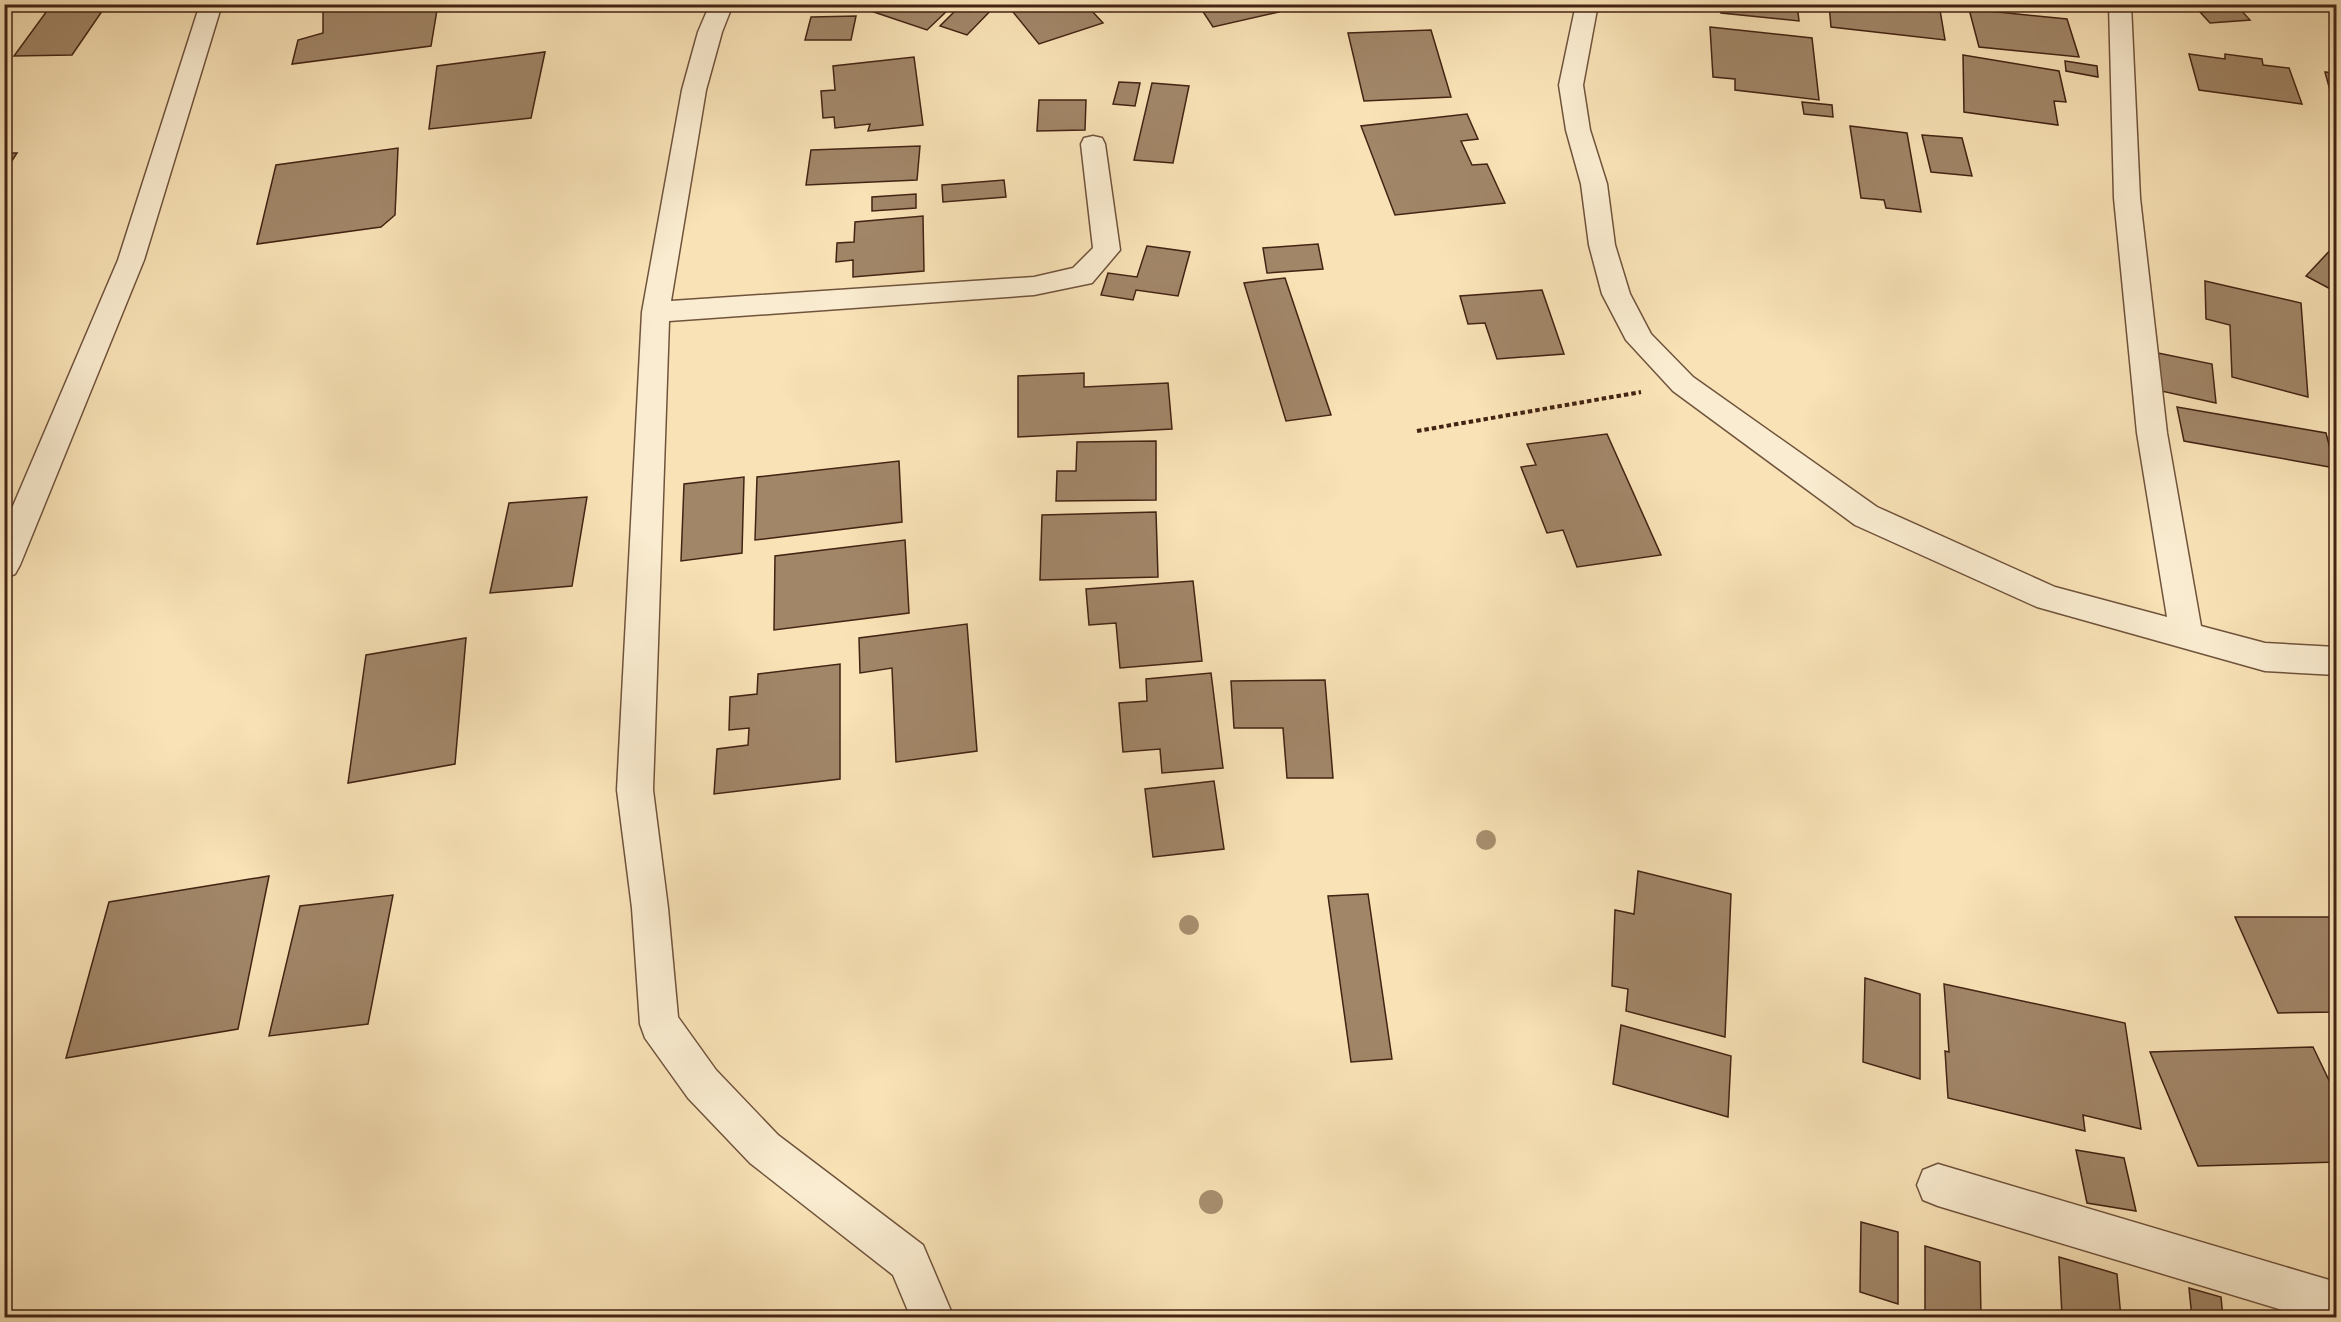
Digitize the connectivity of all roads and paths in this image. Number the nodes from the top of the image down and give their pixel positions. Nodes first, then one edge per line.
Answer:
1 (211, 4) edge
2 (722, 4) edge
3 (1587, 4) edge
4 (2120, 4) edge
5 (1093, 144) dead end
6 (656, 312) junction
7 (1683, 384) junction
8 (1417, 431) dead end
9 (4, 565) edge
10 (2186, 635) junction
11 (2337, 661) edge
12 (1938, 1185) dead end
13 (2337, 1304) edge
14 (933, 1317) edge

1 - 9 street
2 - 6 street
3 - 7 street
4 - 10 street
5 - 6 street
6 - 14 street
7 - 8 path
7 - 10 street
10 - 11 street
12 - 13 street

